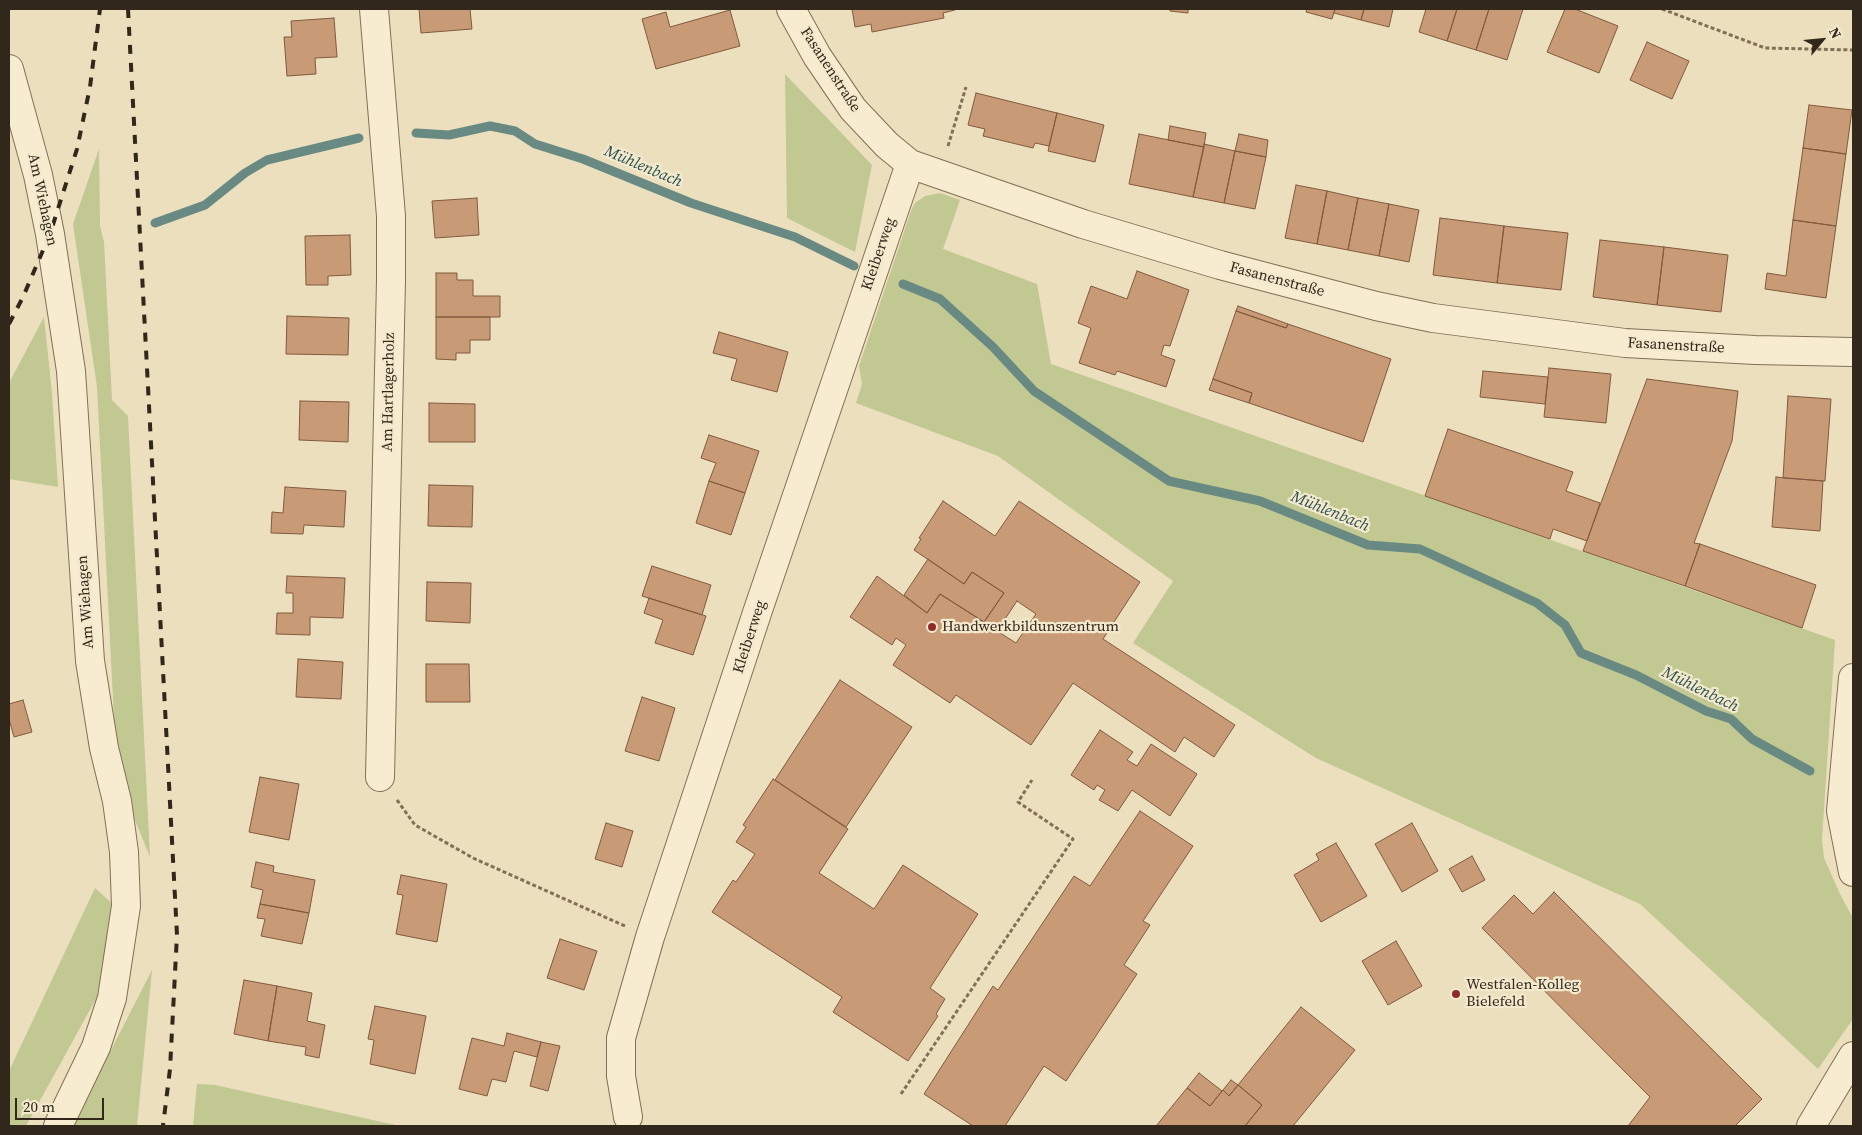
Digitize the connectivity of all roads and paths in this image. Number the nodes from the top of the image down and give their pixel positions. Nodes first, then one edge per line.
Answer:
1 (374, 9) edge
2 (791, 9) edge
3 (1662, 9) edge
4 (1853, 50) edge
5 (9, 70) edge
6 (966, 87) dead end
7 (910, 164) junction
8 (940, 174) junction
9 (1853, 352) edge
10 (1853, 678) edge
11 (380, 777) joint
12 (1032, 780) dead end
13 (1853, 872) edge
14 (650, 937) junction
15 (1853, 1056) edge
16 (901, 1094) dead end
17 (628, 1116) dead end
18 (58, 1126) edge
19 (1811, 1126) edge

1 - 11 street, Am Hartlagerholz
2 - 7 street, Fasanenstraße
3 - 4 path
5 - 18 street, Am Wiehagen
6 - 8 path
7 - 8 street, Fasanenstraße
7 - 14 street, Kleiberweg
8 - 9 street, Fasanenstraße
10 - 13 street
11 - 14 path
12 - 16 path
14 - 17 street, Kleiberweg
15 - 19 street

